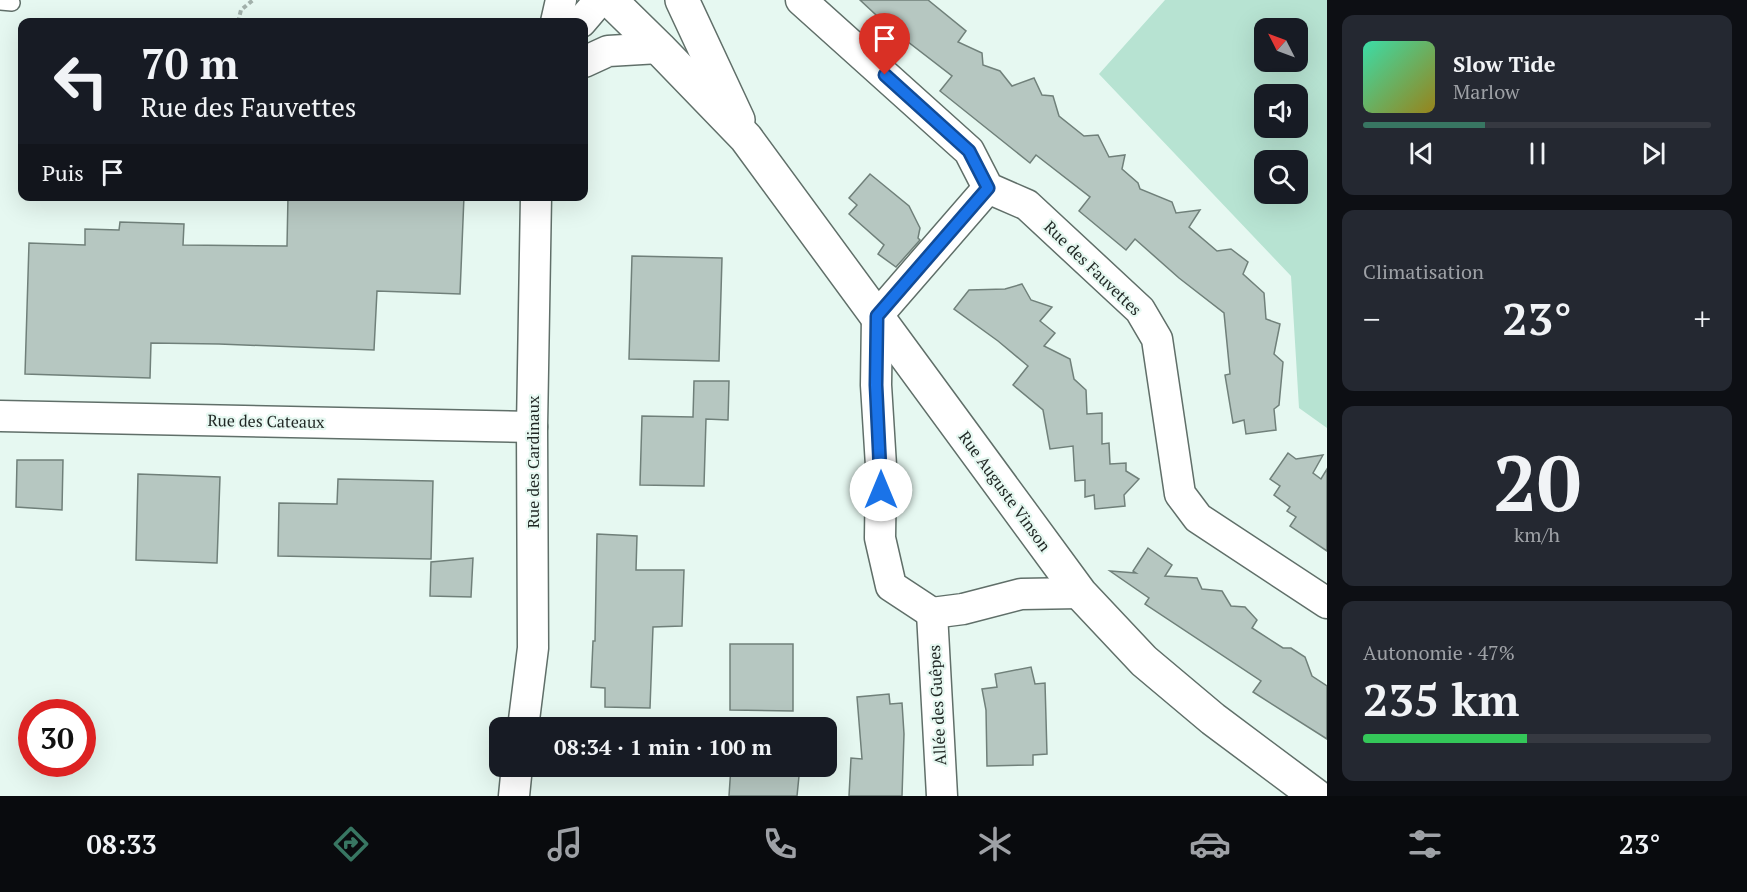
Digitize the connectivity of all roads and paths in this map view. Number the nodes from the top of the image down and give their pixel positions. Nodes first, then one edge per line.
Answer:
1 (253, 0) edge
2 (561, 0) edge
3 (682, 0) edge
4 (801, 0) edge
5 (603, 6) edge
6 (239, 18) edge
7 (557, 18) edge
8 (659, 48) junction
9 (588, 60) edge
10 (746, 138) junction
11 (988, 188) junction
12 (536, 201) edge
13 (877, 316) junction
14 (0, 416) edge
15 (532, 427) junction
16 (1080, 593) junction
17 (1327, 603) edge
18 (932, 613) junction
19 (524, 717) edge
20 (517, 777) edge
21 (514, 796) edge
22 (942, 796) edge
23 (1316, 796) edge

1 - 6 path
2 - 7 street
3 - 10 main road
4 - 11 street
5 - 8 main road
8 - 9 street
8 - 10 main road
10 - 13 main road, Rue Auguste Vinson
11 - 13 street
11 - 17 street, Rue des Fauvettes
12 - 15 street, Rue des Cardinaux
13 - 16 main road, Rue Auguste Vinson
13 - 18 street
14 - 15 street, Rue des Cateaux
15 - 19 street, Rue des Cardinaux
16 - 18 street
16 - 23 main road, Rue Auguste Vinson
18 - 22 street, Allée des Guêpes
20 - 21 street

